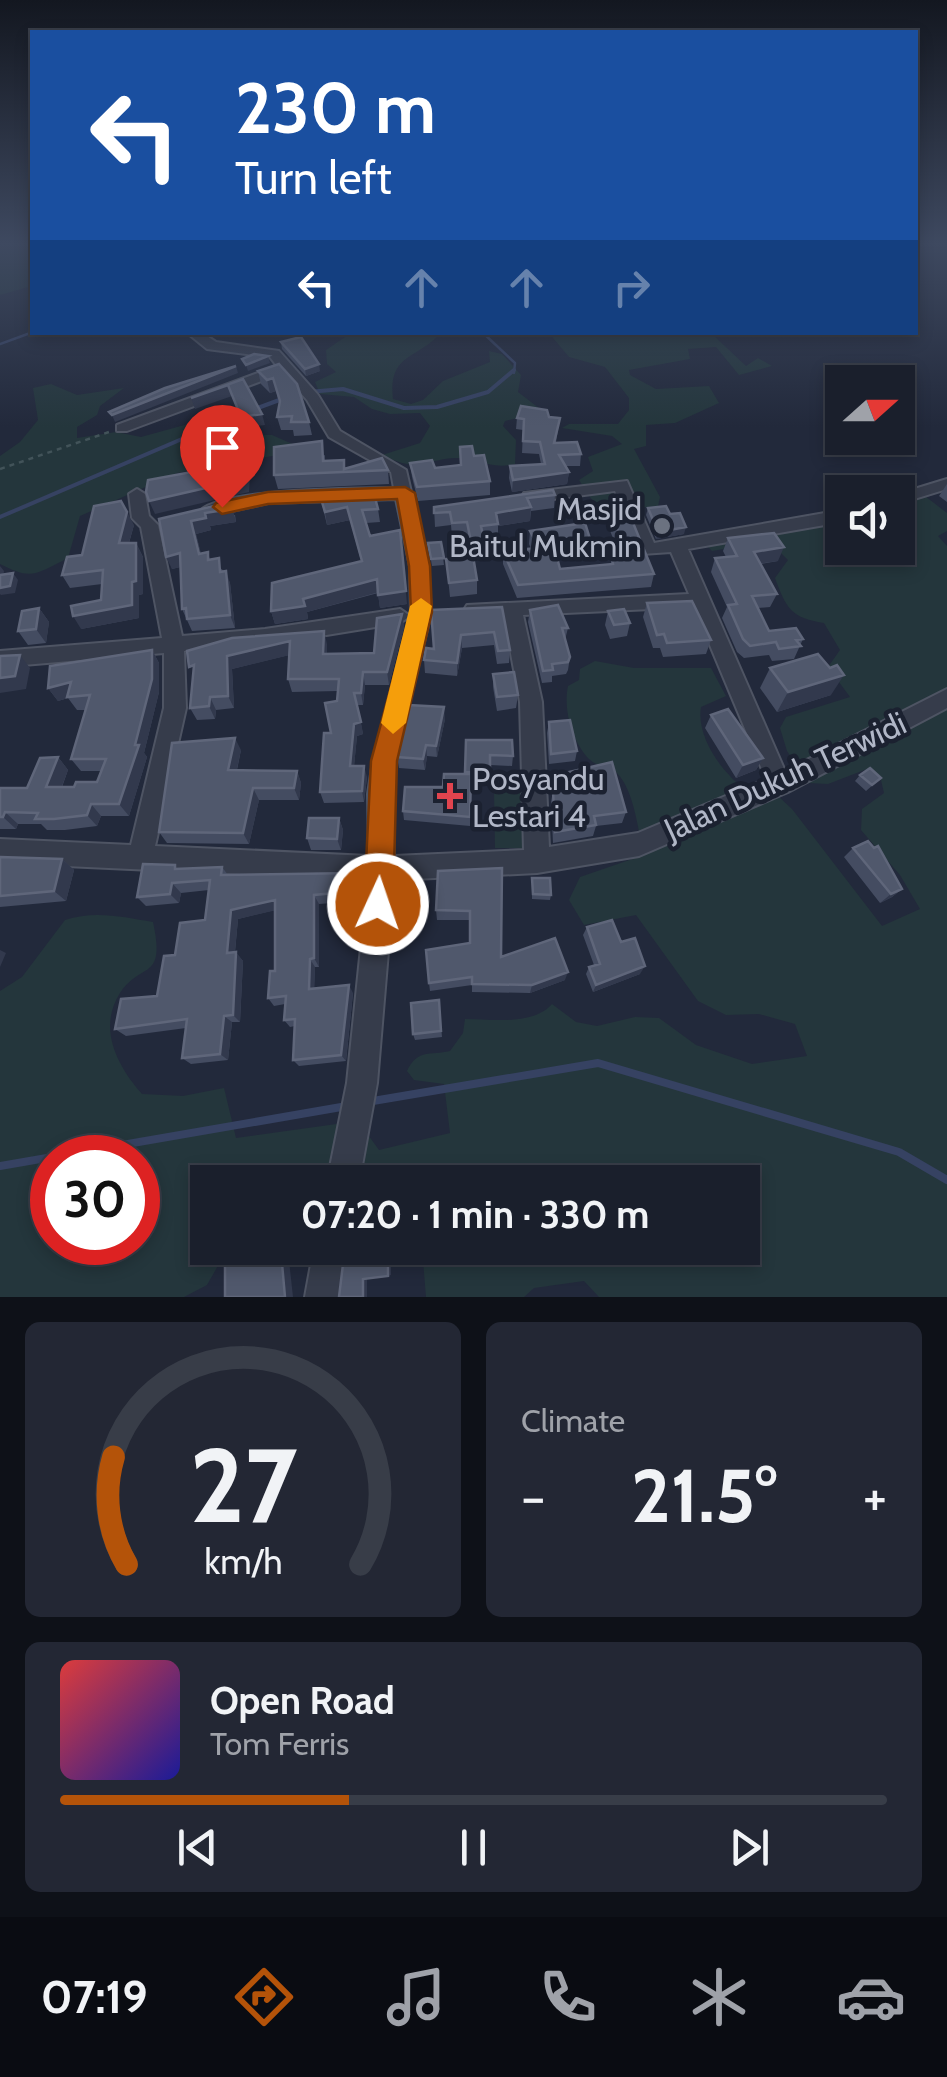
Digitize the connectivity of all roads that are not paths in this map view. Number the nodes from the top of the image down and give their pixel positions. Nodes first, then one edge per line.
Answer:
1 (196, 335) edge
2 (284, 367) junction
3 (122, 428) road end
4 (947, 484) edge
5 (405, 493) junction
6 (137, 494) dead end
7 (915, 494) edge
8 (504, 501) edge
9 (197, 513) edge
10 (825, 519) edge
11 (678, 547) junction
12 (701, 600) junction
13 (512, 609) junction
14 (440, 612) junction
15 (174, 646) junction
16 (0, 659) edge
17 (947, 698) edge
18 (780, 785) junction
19 (0, 851) edge
20 (141, 856) junction
21 (537, 861) junction
22 (382, 869) junction
23 (346, 1165) edge
24 (328, 1265) edge
25 (322, 1297) edge

1 - 2 street
2 - 3 street
2 - 5 street
4 - 7 street
5 - 9 street
5 - 14 street
6 - 15 street
8 - 11 street
10 - 11 street
11 - 12 street
12 - 13 street
12 - 18 street
13 - 14 street
13 - 21 street
14 - 15 street
14 - 22 street
15 - 16 street
15 - 20 street
17 - 18 street, Jalan Dukuh Terwidi
18 - 21 street, Jalan Dukuh Terwidi
19 - 20 street, Jalan Dukuh Terwidi
20 - 22 street, Jalan Dukuh Terwidi
21 - 22 street, Jalan Dukuh Terwidi
22 - 23 street
24 - 25 street

